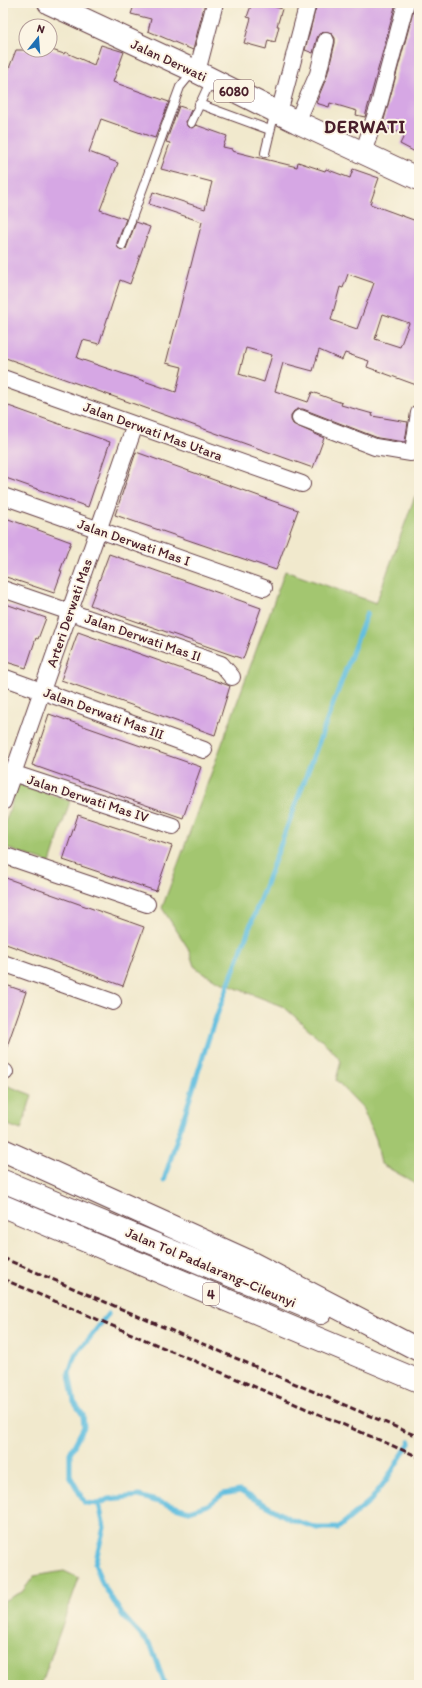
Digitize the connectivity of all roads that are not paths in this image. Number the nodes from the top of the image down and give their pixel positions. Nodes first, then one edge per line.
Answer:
1 (215, 3) edge
2 (308, 3) edge
3 (406, 3) edge
4 (60, 6) edge
5 (326, 41) dead end
6 (204, 76) junction
7 (199, 104) junction
8 (280, 119) junction
9 (191, 123) dead end
10 (265, 152) dead end
11 (363, 153) junction
12 (417, 175) edge
13 (122, 244) dead end
14 (3, 378) edge
15 (419, 413) edge
16 (300, 418) dead end
17 (135, 425) junction
18 (302, 484) dead end
19 (3, 496) edge
20 (98, 530) junction
21 (3, 588) edge
22 (264, 588) dead end
23 (69, 612) junction
24 (232, 677) dead end
25 (3, 678) edge
26 (42, 691) junction
27 (204, 750) dead end
28 (8, 772) edge
29 (3, 802) edge
30 (173, 826) dead end
31 (3, 855) edge
32 (148, 904) dead end
33 (3, 963) edge
34 (113, 1002) dead end
35 (3, 1150) edge
36 (3, 1181) edge
37 (3, 1206) edge
38 (419, 1350) edge
39 (419, 1354) edge
40 (419, 1381) edge

1 - 6 street
2 - 8 street
3 - 11 street
4 - 6 main road, Jalan Derwati / 6080
5 - 8 street
6 - 7 lane
6 - 8 main road, Jalan Derwati / 6080
6 - 13 lane
7 - 8 lane
7 - 9 lane
8 - 10 lane
8 - 11 main road, Jalan Derwati / 6080
11 - 12 main road, Jalan Derwati / 6080
14 - 17 street, Jalan Derwati Mas Utara
15 - 16 street
17 - 18 street, Jalan Derwati Mas Utara
17 - 20 street, Arteri Derwati Mas
19 - 20 street, Jalan Derwati Mas I
20 - 22 street, Jalan Derwati Mas I
20 - 23 street, Arteri Derwati Mas
21 - 23 street, Jalan Derwati Mas II
23 - 24 street, Jalan Derwati Mas II
23 - 26 street, Arteri Derwati Mas
25 - 26 street, Jalan Derwati Mas III
26 - 27 street, Jalan Derwati Mas III
26 - 28 street, Arteri Derwati Mas
28 - 29 street, Arteri Derwati Mas
28 - 30 street, Jalan Derwati Mas IV
31 - 32 street
33 - 34 street
35 - 38 main road
36 - 39 main road, Jalan Tol Padalarang–Cileunyi / 4
37 - 40 main road, Jalan Tol Padalarang–Cileunyi / 4

